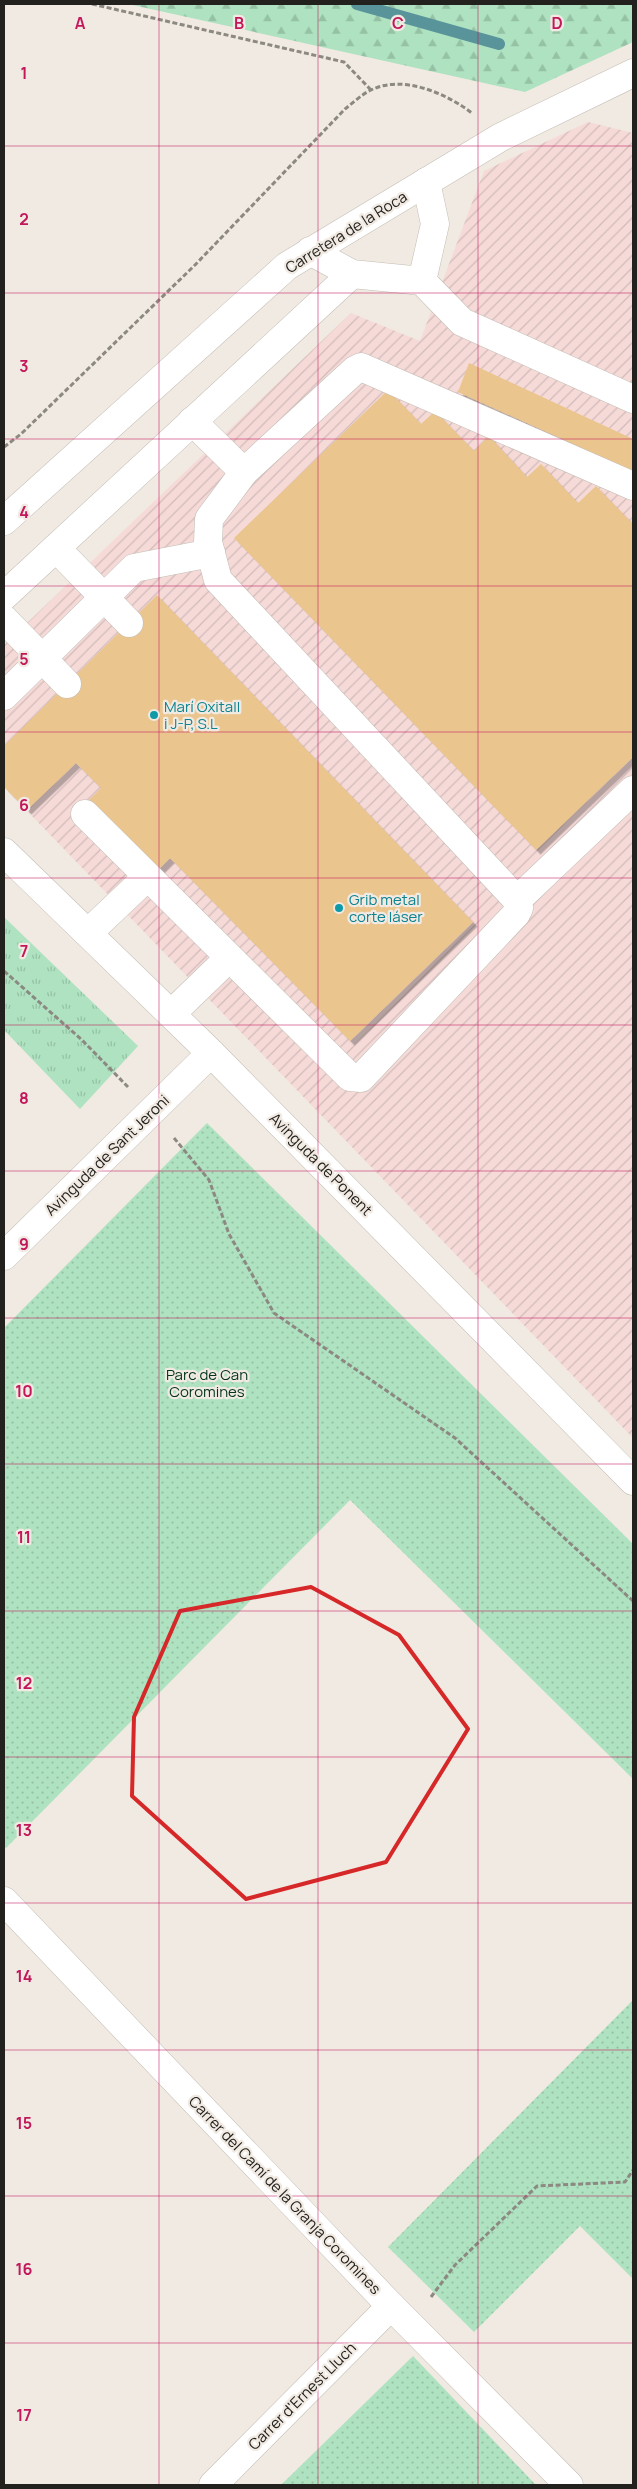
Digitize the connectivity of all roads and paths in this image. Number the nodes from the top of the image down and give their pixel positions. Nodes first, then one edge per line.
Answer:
1 (92, 4) edge
2 (633, 73) edge
3 (371, 90) junction
4 (501, 136) junction
5 (426, 182) junction
6 (310, 251) junction
7 (352, 274) junction
8 (422, 281) junction
9 (633, 399) edge
10 (192, 421) junction
11 (4, 446) edge
12 (244, 472) junction
13 (633, 486) edge
14 (4, 521) edge
15 (56, 548) junction
16 (211, 553) junction
17 (4, 596) edge
18 (104, 597) junction
19 (4, 619) edge
20 (129, 623) dead end
21 (42, 659) junction
22 (67, 684) dead end
23 (4, 696) edge
24 (633, 790) edge
25 (85, 814) dead end
26 (4, 852) edge
27 (147, 877) junction
28 (517, 900) junction
29 (88, 933) junction
30 (229, 958) junction
31 (4, 971) edge
32 (171, 1014) junction
33 (211, 1053) junction
34 (152, 1111) junction
35 (4, 1256) edge
36 (633, 1481) edge
37 (633, 1601) edge
38 (4, 1901) edge
39 (633, 2170) edge
40 (391, 2306) junction
41 (410, 2326) junction
42 (213, 2485) edge
43 (569, 2485) edge

1 - 3 path
2 - 4 street, Carretera de la Roca
3 - 4 path
3 - 11 path
4 - 5 street, Carretera de la Roca
5 - 6 street, Carretera de la Roca
5 - 8 street
6 - 7 street
6 - 14 street, Carretera de la Roca
7 - 8 street
7 - 10 street
8 - 9 street
10 - 12 street
10 - 15 street
12 - 13 street
12 - 16 street
15 - 17 street
15 - 18 street
16 - 18 street
16 - 28 street
18 - 20 street
18 - 21 street
19 - 21 street
21 - 22 street
21 - 23 street
24 - 28 street
25 - 27 street
26 - 29 street, Avinguda de Ponent
27 - 29 street
27 - 30 street
28 - 30 street
29 - 32 street, Avinguda de Ponent
30 - 32 street
31 - 34 path
32 - 33 street, Avinguda de Ponent
33 - 34 street, Avinguda de Sant Jeroni
33 - 36 street, Avinguda de Ponent
34 - 35 street, Avinguda de Sant Jeroni
34 - 37 path
38 - 40 street, Carrer del Camí de la Granja Coromines
39 - 41 path
40 - 41 street, Carrer del Camí de la Granja Coromines
40 - 42 street, Carrer d'Ernest Lluch
41 - 43 street, Carrer del Camí de la Granja Coromines

